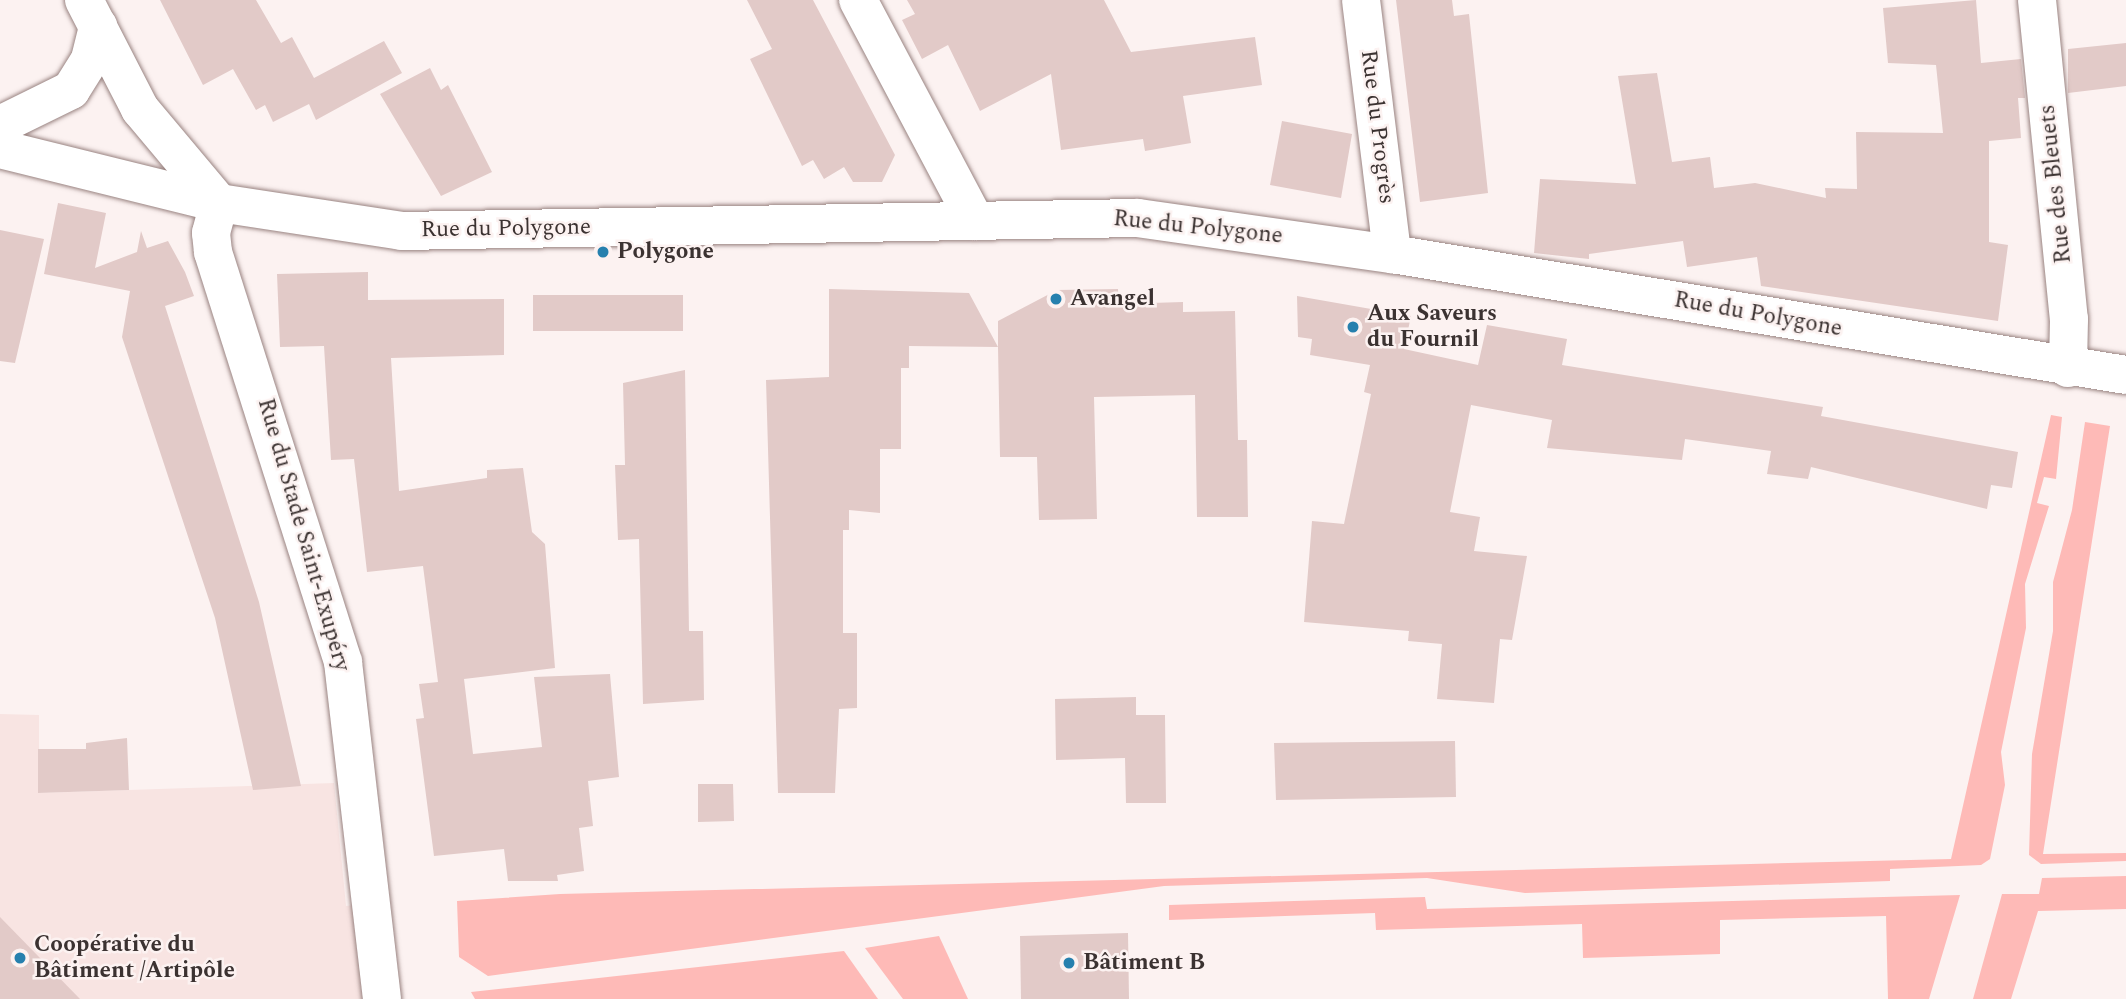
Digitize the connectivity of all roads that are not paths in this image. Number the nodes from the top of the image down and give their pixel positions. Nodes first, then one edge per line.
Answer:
1 (858, 0) edge
2 (1361, 0) edge
3 (2037, 0) edge
4 (91, 13) edge
5 (0, 125) edge
6 (0, 149) edge
7 (219, 203) junction
8 (975, 221) junction
9 (1392, 254) junction
10 (2068, 368) junction
11 (2126, 376) edge
12 (382, 999) edge

1 - 8 street
2 - 9 street, Rue du Progrès
3 - 10 street, Rue des Bleuets
4 - 5 street
4 - 7 street
6 - 7 street, Rue du Polygone
7 - 8 street, Rue du Polygone
7 - 12 street, Rue du Stade Saint-Exupéry
8 - 9 street, Rue du Polygone
9 - 10 street, Rue du Polygone
10 - 11 street, Rue du Polygone

